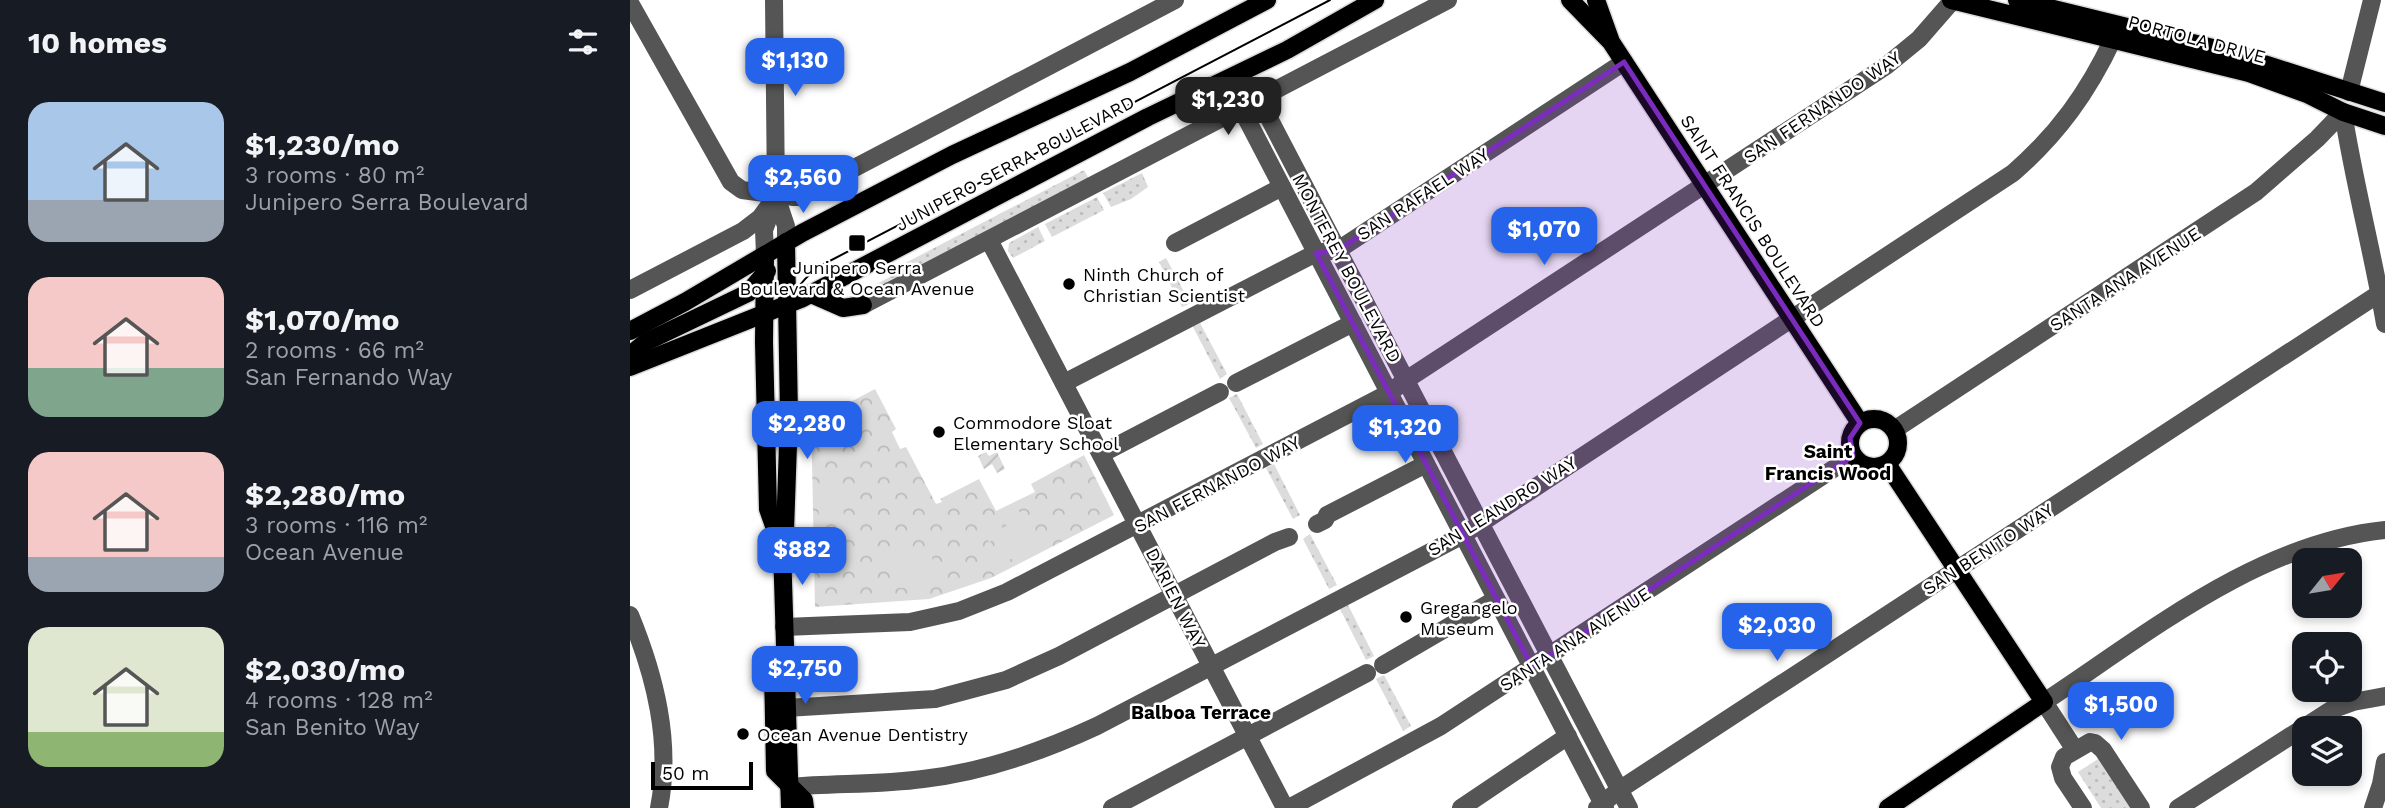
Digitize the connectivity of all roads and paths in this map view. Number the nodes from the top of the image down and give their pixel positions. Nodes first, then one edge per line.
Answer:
1 (774, 0) edge
2 (1175, 0) edge
3 (1267, 0) edge
4 (1376, 0) edge
5 (1448, 0) edge
6 (1570, 0) edge
7 (1596, 0) edge
8 (1952, 0) edge
9 (2017, 0) edge
10 (2372, 0) edge
11 (630, 3) edge
12 (2113, 39) junction
13 (1611, 43) junction
14 (1624, 62) junction
15 (2349, 92) junction
16 (1259, 99) junction
17 (2385, 103) edge
18 (1241, 108) junction
19 (2343, 112) junction
20 (2385, 126) edge
21 (1704, 185) junction
22 (1282, 187) junction
23 (776, 196) junction
24 (989, 240) junction
25 (786, 242) junction
26 (1175, 243) dead end
27 (1338, 250) junction
28 (1316, 253) junction
29 (765, 255) junction
30 (764, 275) junction
31 (630, 290) edge
32 (2380, 293) junction
33 (811, 294) junction
34 (788, 305) junction
35 (863, 305) joint
36 (764, 314) junction
37 (1792, 318) junction
38 (1353, 323) junction
39 (2385, 324) edge
40 (630, 331) edge
41 (630, 355) edge
42 (630, 367) edge
43 (1406, 380) junction
44 (1064, 383) junction
45 (1237, 383) dead end
46 (1220, 392) dead end
47 (1389, 393) junction
48 (1860, 423) junction
49 (1894, 430) junction
50 (1101, 454) junction
51 (1853, 456) junction
52 (1426, 464) junction
53 (1887, 464) junction
54 (1480, 522) junction
55 (1317, 524) dead end
56 (1138, 525) junction
57 (2385, 530) edge
58 (1463, 535) junction
59 (1289, 537) dead end
60 (782, 548) junction
61 (1956, 569) junction
62 (1174, 596) junction
63 (1496, 599) junction
64 (630, 615) edge
65 (784, 628) junction
66 (1549, 656) junction
67 (1384, 664) dead end
68 (1211, 666) junction
69 (1532, 667) junction
70 (1367, 673) dead end
71 (2385, 696) edge
72 (2044, 702) junction
73 (786, 708) junction
74 (1248, 736) junction
75 (1568, 736) junction
76 (2075, 750) junction
77 (2385, 762) edge
78 (2381, 784) junction
79 (789, 787) junction
80 (1619, 789) junction
81 (1602, 807) edge
82 (659, 808) edge
83 (790, 808) edge
84 (805, 808) edge
85 (1112, 808) edge
86 (1287, 808) edge
87 (1461, 808) edge
88 (1629, 808) edge
89 (1888, 808) edge
90 (2083, 808) edge
91 (2141, 808) edge
92 (2178, 808) edge
93 (2373, 808) edge
94 (2381, 808) edge

1 - 23 street
2 - 23 street
3 - 25 main road, JUNIPERO SERRA BOULEVARD
4 - 33 main road, JUNIPERO SERRA BOULEVARD
5 - 16 street
6 - 13 main road, SAINT FRANCIS BOULEVARD
7 - 13 main road, SAINT FRANCIS BOULEVARD
8 - 12 main road, PORTOLA DRIVE
8 - 21 street, SAN FERNANDO WAY
9 - 15 main road, PORTOLA DRIVE
10 - 15 street
11 - 23 street
12 - 19 main road, PORTOLA DRIVE
12 - 37 street, SAN LEANDRO WAY
13 - 14 main road, SAINT FRANCIS BOULEVARD
14 - 21 main road, SAINT FRANCIS BOULEVARD
14 - 27 street, SAN RAFAEL WAY
15 - 17 main road, PORTOLA DRIVE
15 - 19 main road
16 - 18 street
16 - 27 street, MONTEREY BOULEVARD
18 - 22 street, MONTEREY BOULEVARD
18 - 24 street
19 - 20 main road, PORTOLA DRIVE
19 - 32 street
19 - 49 street, SANTA ANA AVENUE
21 - 37 main road, SAINT FRANCIS BOULEVARD
21 - 43 street, SAN FERNANDO WAY
22 - 26 street
22 - 28 street, MONTEREY BOULEVARD
23 - 25 street
23 - 29 street
23 - 31 street
24 - 35 street
24 - 44 street, DARIEN WAY
25 - 29 main road, JUNIPERO SERRA BOULEVARD
25 - 30 main road
25 - 34 main road
27 - 28 street, SAN RAFAEL WAY
27 - 43 street, MONTEREY BOULEVARD
28 - 38 street, MONTEREY BOULEVARD
28 - 44 street, SAN RAFAEL WAY
29 - 30 main road
29 - 40 main road, JUNIPERO SERRA BOULEVARD
30 - 36 main road
30 - 41 main road
32 - 39 street
32 - 61 street, SAN BENITO WAY
33 - 34 main road, JUNIPERO SERRA BOULEVARD
33 - 35 main road
34 - 36 main road, JUNIPERO SERRA BOULEVARD
34 - 60 main road
36 - 42 main road, JUNIPERO SERRA BOULEVARD
36 - 60 main road
37 - 48 main road, SAINT FRANCIS BOULEVARD
37 - 54 street, SAN LEANDRO WAY
38 - 45 street
38 - 47 street, MONTEREY BOULEVARD
43 - 47 street, SAN FERNANDO WAY
43 - 54 street, MONTEREY BOULEVARD
44 - 50 street, DARIEN WAY
46 - 50 street
47 - 52 street, MONTEREY BOULEVARD
47 - 56 street, SAN FERNANDO WAY
48 - 49 main road
48 - 51 main road
49 - 53 main road
50 - 56 street, DARIEN WAY
51 - 53 main road
51 - 66 street, SANTA ANA AVENUE
52 - 55 street
52 - 58 street, MONTEREY BOULEVARD
53 - 61 main road
54 - 58 street, SAN LEANDRO WAY
54 - 66 street, MONTEREY BOULEVARD
56 - 62 street, DARIEN WAY
56 - 65 street, SAN FERNANDO WAY
57 - 72 street
58 - 63 street, MONTEREY BOULEVARD
58 - 68 street, SAN LEANDRO WAY
59 - 62 street
60 - 65 main road
61 - 72 main road
61 - 80 street, SAN BENITO WAY
62 - 68 street, DARIEN WAY
62 - 73 street
63 - 67 street
63 - 69 street, MONTEREY BOULEVARD
64 - 82 street
65 - 73 main road
65 - 79 main road
66 - 69 street, SANTA ANA AVENUE
66 - 80 street, MONTEREY BOULEVARD
68 - 74 street, DARIEN WAY
68 - 79 street, SAN LEANDRO WAY
69 - 75 street, MONTEREY BOULEVARD
69 - 86 street, SANTA ANA AVENUE
70 - 74 street
71 - 92 street
72 - 76 street
72 - 89 main road
73 - 79 main road
74 - 85 street
74 - 86 street, DARIEN WAY
75 - 81 street, MONTEREY BOULEVARD
75 - 87 street
76 - 90 street
76 - 91 street
77 - 78 street
78 - 93 street
78 - 94 street
79 - 83 main road
79 - 84 main road
80 - 81 street, SAN BENITO WAY
80 - 88 street, MONTEREY BOULEVARD

